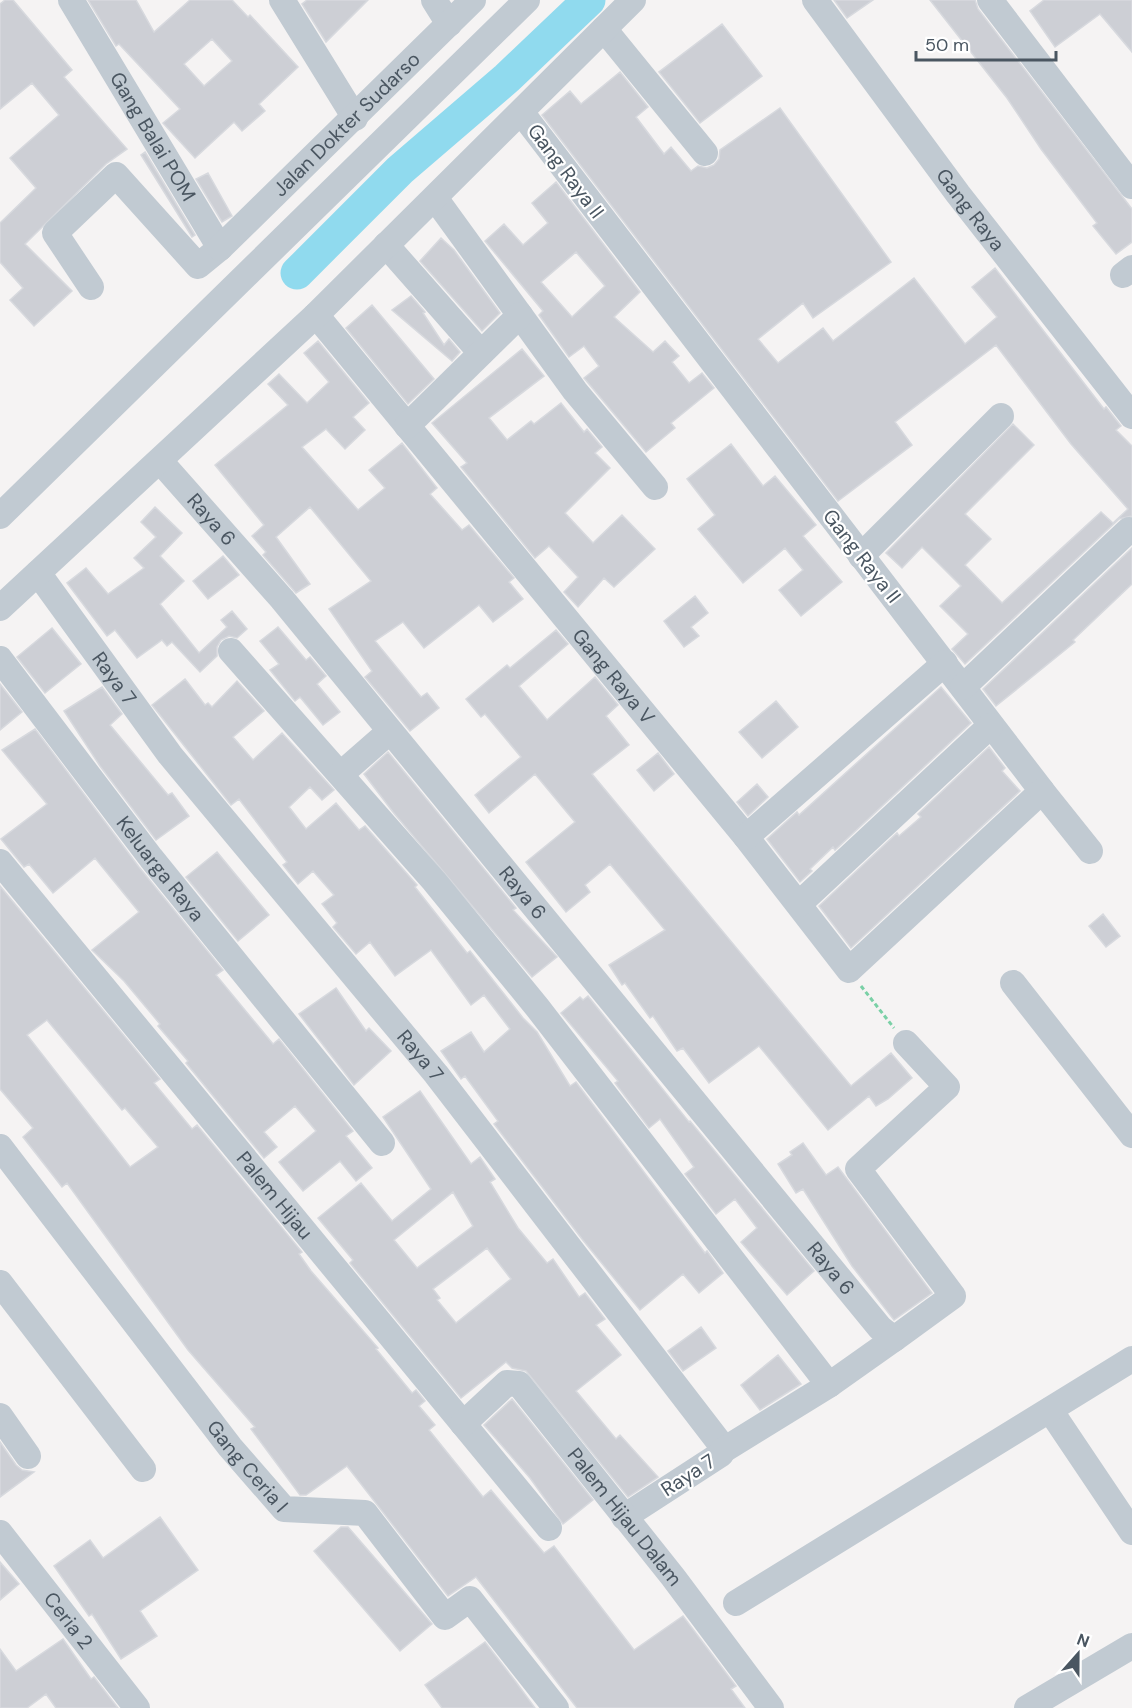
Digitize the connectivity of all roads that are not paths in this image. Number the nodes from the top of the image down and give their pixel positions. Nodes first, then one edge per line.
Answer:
1 (71, 0) edge
2 (282, 0) edge
3 (434, 0) edge
4 (473, 0) edge
5 (528, 0) edge
6 (633, 0) edge
7 (815, 0) edge
8 (990, 0) edge
9 (449, 24) junction
10 (604, 29) junction
11 (521, 112) junction
12 (355, 118) junction
13 (705, 153) dead end
14 (1132, 186) edge
15 (435, 198) junction
16 (386, 245) junction
17 (220, 248) junction
18 (90, 287) dead end
19 (316, 315) junction
20 (520, 315) junction
21 (481, 353) junction
22 (1001, 416) dead end
23 (1132, 416) edge
24 (407, 426) junction
25 (160, 461) junction
26 (655, 488) dead end
27 (0, 516) edge
28 (1129, 530) dead end
29 (861, 556) junction
30 (38, 573) junction
31 (0, 608) edge
32 (231, 651) dead end
33 (0, 659) edge
34 (945, 663) junction
35 (963, 687) junction
36 (990, 726) junction
37 (389, 732) junction
38 (341, 774) junction
39 (1042, 791) junction
40 (746, 837) junction
41 (1090, 851) dead end
42 (0, 862) edge
43 (800, 904) junction
44 (1013, 983) dead end
45 (906, 1043) road end
46 (1132, 1135) edge
47 (382, 1143) dead end
48 (0, 1147) edge
49 (0, 1282) edge
50 (887, 1333) junction
51 (1132, 1359) edge
52 (829, 1385) junction
53 (1050, 1410) junction
54 (0, 1416) edge
55 (463, 1424) junction
56 (722, 1451) junction
57 (28, 1456) dead end
58 (143, 1469) dead end
59 (624, 1517) junction
60 (549, 1528) dead end
61 (1132, 1532) edge
62 (0, 1533) edge
63 (736, 1603) dead end
64 (1132, 1646) edge
65 (137, 1708) edge
66 (556, 1708) edge
67 (771, 1708) edge
68 (1027, 1708) edge

1 - 17 street, Gang Balai POM
2 - 12 street
3 - 9 street
4 - 9 street, Jalan Dokter Sudarso
5 - 27 street
6 - 10 street
7 - 23 street, Gang Raya
8 - 14 street
9 - 12 street, Jalan Dokter Sudarso
10 - 11 street
10 - 13 street
11 - 15 street
11 - 29 street, Gang Raya II
12 - 17 street, Jalan Dokter Sudarso
15 - 16 street
15 - 20 street
16 - 19 street
16 - 21 street
17 - 18 street
19 - 24 street, Gang Raya V
19 - 25 street
20 - 21 street
20 - 26 street
21 - 24 street
22 - 29 street
24 - 40 street, Gang Raya V
25 - 30 street
25 - 37 street, Raya 6
28 - 35 street
29 - 34 street, Gang Raya II
30 - 31 street
30 - 56 street, Raya 7
32 - 38 street
33 - 47 street, Keluarga Raya
34 - 35 street, Gang Raya II
34 - 40 street
35 - 36 street, Gang Raya II
36 - 39 street, Gang Raya II
36 - 43 street
37 - 38 street
37 - 50 street, Raya 6
38 - 52 street
39 - 41 street, Gang Raya II
39 - 43 street, Gang Raya V
40 - 43 street, Gang Raya V
42 - 55 street, Palem Hijau
44 - 46 street
45 - 50 street
48 - 66 street, Gang Ceria I
49 - 58 street
50 - 52 street
51 - 53 street
52 - 56 street
53 - 61 street
53 - 63 street
54 - 57 street
55 - 59 street, Palem Hijau Dalam
55 - 60 street, Palem Hijau
56 - 59 street, Raya 7
59 - 67 street, Palem Hijau Dalam
62 - 65 street, Ceria 2
64 - 68 street

